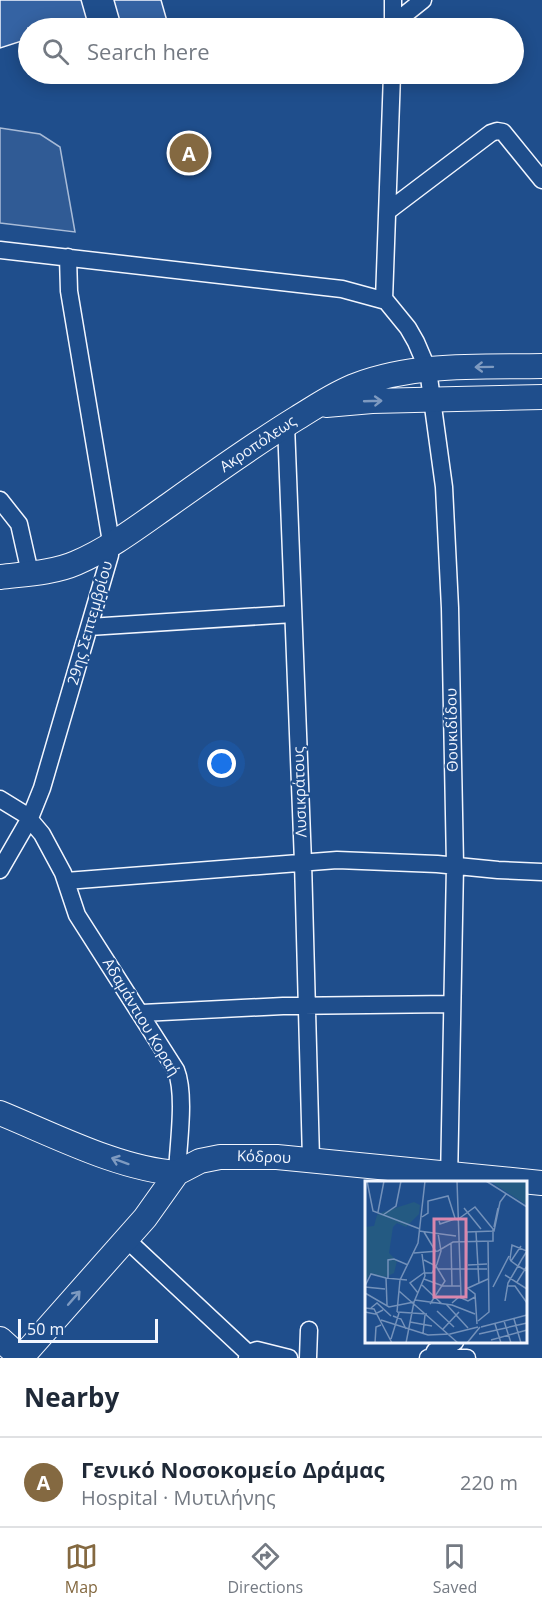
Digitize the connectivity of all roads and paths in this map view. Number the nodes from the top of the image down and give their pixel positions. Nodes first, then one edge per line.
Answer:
1 (393, 0) edge
2 (423, 0) edge
3 (393, 18) edge
4 (402, 18) edge
5 (392, 84) edge
6 (542, 180) edge
7 (388, 211) junction
8 (0, 250) edge
9 (68, 257) junction
10 (384, 300) junction
11 (542, 366) edge
12 (428, 370) junction
13 (542, 397) edge
14 (433, 400) junction
15 (315, 407) junction
16 (286, 425) junction
17 (0, 500) edge
18 (110, 545) junction
19 (30, 573) junction
20 (0, 577) edge
21 (293, 614) junction
22 (89, 627) junction
23 (0, 798) edge
24 (30, 818) junction
25 (303, 862) junction
26 (455, 865) junction
27 (0, 870) edge
28 (542, 872) edge
29 (66, 881) junction
30 (452, 1004) junction
31 (307, 1005) junction
32 (142, 1013) junction
33 (0, 1113) edge
34 (311, 1159) junction
35 (177, 1173) junction
36 (446, 1180) edge
37 (478, 1181) edge
38 (527, 1183) edge
39 (542, 1183) edge
40 (126, 1239) junction
41 (309, 1330) dead end
42 (0, 1339) edge
43 (451, 1343) edge
44 (248, 1355) edge
45 (21, 1358) edge
46 (289, 1358) edge
47 (309, 1358) edge
48 (430, 1358) edge
49 (467, 1358) edge

1 - 3 street
2 - 4 street
5 - 7 street
6 - 7 street
7 - 10 street
8 - 9 street
9 - 10 street
9 - 18 street, 29ης Σεπτεμβρίου
10 - 12 street, Θουκιδίδου
11 -> 12 street
12 - 14 street, Θουκιδίδου
12 - 15 street
13 - 14 street, Ακροπόλεως
15 -> 14 street, Ακροπόλεως
14 - 26 street, Θουκιδίδου
15 - 16 street, Ακροπόλεως
16 - 18 street, Ακροπόλεως
16 - 21 street, Λυσικράτους
17 - 19 street
18 - 19 street, Ακροπόλεως
18 - 22 street, 29ης Σεπτεμβρίου
19 - 20 street, Ακροπόλεως
21 - 22 street
21 - 25 street, Λυσικράτους
22 - 24 street, 29ης Σεπτεμβρίου
23 - 24 street, Αδαμάντιου Κοραή
24 - 27 street, 29ης Σεπτεμβρίου
24 - 29 street, Αδαμάντιου Κοραή
25 - 26 street
25 - 29 street
25 - 31 street, Λυσικράτους
26 - 28 street
26 - 30 street, Θουκιδίδου
29 - 32 street, Αδαμάντιου Κοραή
30 - 31 street
30 - 36 street, Θουκιδίδου
31 - 32 street
31 - 34 street, Λυσικράτους
32 - 35 street, Αδαμάντιου Κοραή
35 -> 33 street
34 - 35 street, Κόδρου
34 - 36 street, Κόδρου
35 - 40 street
36 - 37 street, Κόδρου
38 - 39 street, Κόδρου
40 - 44 street
45 -> 40 street
41 - 47 street
42 - 45 street
43 - 48 street
44 - 46 street
48 - 49 street

